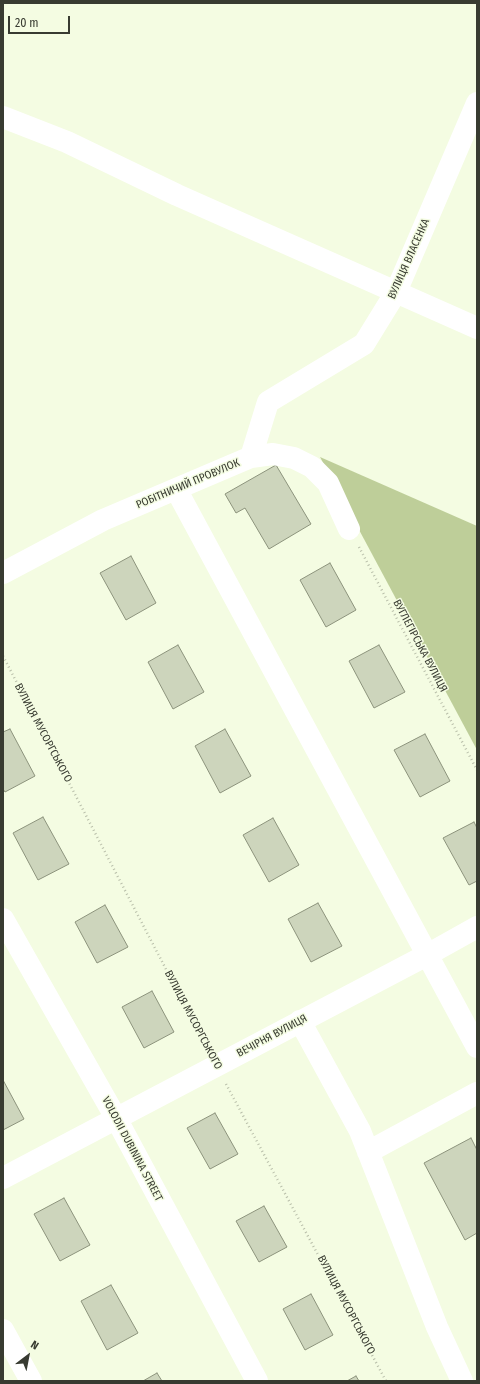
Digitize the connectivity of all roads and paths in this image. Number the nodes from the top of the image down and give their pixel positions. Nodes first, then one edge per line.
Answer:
1 (477, 104) edge
2 (3, 117) edge
3 (396, 292) junction
4 (477, 328) edge
5 (250, 457) junction
6 (176, 489) junction
7 (349, 529) joint
8 (3, 573) edge
9 (3, 656) edge
10 (477, 770) edge
11 (3, 919) edge
12 (477, 927) edge
13 (427, 955) junction
14 (300, 1021) junction
15 (477, 1047) edge
16 (216, 1065) junction
17 (477, 1093) edge
18 (116, 1118) junction
19 (368, 1152) junction
20 (3, 1178) edge
21 (3, 1330) edge
22 (31, 1381) edge
23 (257, 1381) edge
24 (386, 1381) edge
25 (462, 1381) edge

1 - 3 street, ВУЛИЦЯ ВЛАСЕНКА
2 - 3 street
3 - 4 street
3 - 5 street, ВУЛИЦЯ ВЛАСЕНКА
5 - 6 street, РОБІТНИЧИЙ ПРОВУЛОК
5 - 7 street, РОБІТНИЧИЙ ПРОВУЛОК
6 - 8 street, РОБІТНИЧИЙ ПРОВУЛОК
6 - 13 street
7 - 10 path, ВУГЛЕГІРСЬКА ВУЛИЦЯ
9 - 16 path, ВУЛИЦЯ МУСОРГСЬКОГО
11 - 18 street, VOLODII DUBININA STREET
12 - 13 street, ВЕЧІРНЯ ВУЛИЦЯ
13 - 14 street, ВЕЧІРНЯ ВУЛИЦЯ
13 - 15 street
14 - 16 street, ВЕЧІРНЯ ВУЛИЦЯ
14 - 19 street
16 - 18 street, ВЕЧІРНЯ ВУЛИЦЯ
16 - 24 path, ВУЛИЦЯ МУСОРГСЬКОГО
17 - 19 street
18 - 20 street, ВЕЧІРНЯ ВУЛИЦЯ
18 - 23 street, VOLODII DUBININA STREET
19 - 25 street
21 - 22 street

